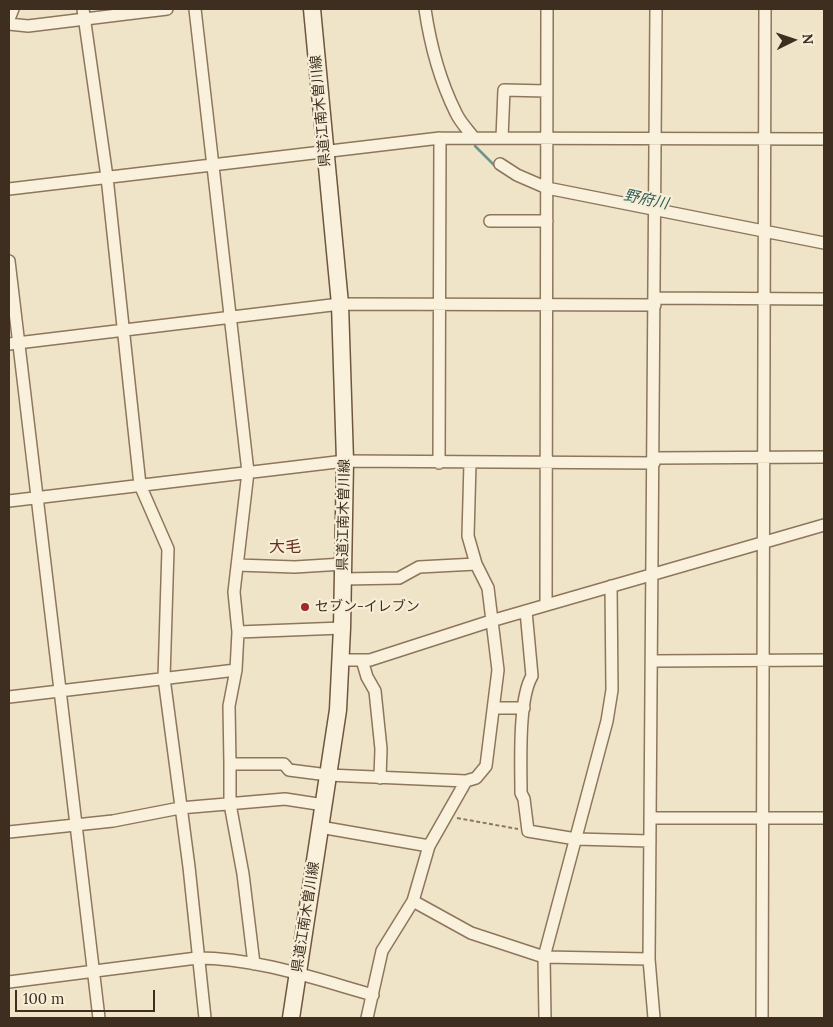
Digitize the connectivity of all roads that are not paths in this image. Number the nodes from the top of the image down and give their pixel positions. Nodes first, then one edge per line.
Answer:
1 (14, 9) edge
2 (167, 9) edge
3 (195, 9) edge
4 (312, 9) edge
5 (425, 9) edge
6 (547, 9) edge
7 (656, 9) edge
8 (765, 9) edge
9 (84, 14) edge
10 (9, 19) edge
11 (9, 24) edge
12 (547, 92) junction
13 (440, 138) junction
14 (474, 138) junction
15 (502, 138) junction
16 (547, 138) junction
17 (656, 138) junction
18 (824, 139) edge
19 (765, 140) junction
20 (324, 150) junction
21 (213, 164) junction
22 (500, 164) dead end
23 (107, 177) junction
24 (9, 189) edge
25 (547, 191) junction
26 (655, 212) junction
27 (547, 221) junction
28 (490, 222) dead end
29 (764, 234) junction
30 (824, 243) edge
31 (9, 261) edge
32 (763, 299) junction
33 (824, 299) edge
34 (655, 301) junction
35 (340, 304) junction
36 (546, 304) junction
37 (439, 305) junction
38 (228, 317) junction
39 (122, 330) junction
40 (14, 343) edge
41 (762, 457) junction
42 (824, 457) edge
43 (654, 460) junction
44 (345, 461) junction
45 (546, 462) junction
46 (439, 463) junction
47 (470, 463) junction
48 (248, 472) junction
49 (140, 485) junction
50 (37, 498) junction
51 (9, 501) edge
52 (824, 525) edge
53 (762, 543) junction
54 (476, 564) junction
55 (237, 565) junction
56 (343, 572) junction
57 (653, 575) junction
58 (611, 586) junction
59 (546, 605) junction
60 (526, 611) junction
61 (491, 621) junction
62 (342, 628) junction
63 (238, 632) junction
64 (340, 660) junction
65 (362, 660) junction
66 (762, 660) junction
67 (824, 660) edge
68 (652, 661) junction
69 (236, 670) junction
70 (164, 678) junction
71 (61, 691) junction
72 (9, 697) edge
73 (495, 708) junction
74 (524, 708) junction
75 (230, 764) junction
76 (328, 775) junction
77 (380, 778) junction
78 (466, 781) junction
79 (230, 804) junction
80 (324, 805) junction
81 (180, 808) junction
82 (651, 818) junction
83 (762, 818) junction
84 (824, 818) edge
85 (76, 823) junction
86 (320, 827) junction
87 (9, 832) edge
88 (576, 838) junction
89 (650, 841) junction
90 (429, 846) junction
91 (413, 901) junction
92 (544, 957) junction
93 (197, 958) junction
94 (650, 960) junction
95 (254, 964) junction
96 (94, 972) junction
97 (298, 973) junction
98 (9, 982) edge
99 (373, 995) junction
100 (99, 1018) edge
101 (205, 1018) edge
102 (291, 1018) edge
103 (367, 1018) edge
104 (545, 1018) edge
105 (654, 1018) edge
106 (762, 1018) edge

1 - 10 street
2 - 9 street
3 - 21 street
4 - 20 main road, 県道江南木曽川線
5 - 14 street
6 - 12 street
7 - 17 street
8 - 19 street
9 - 11 street
9 - 23 street
12 - 15 street
12 - 16 street
13 - 14 street
13 - 20 street
13 - 37 street
14 - 15 street
15 - 16 street
16 - 17 street
16 - 25 street
17 - 19 street
17 - 26 street
18 - 19 street
19 - 29 street
20 - 21 street
20 - 35 main road, 県道江南木曽川線
21 - 23 street
21 - 38 street
22 - 25 street
23 - 24 street
23 - 39 street
25 - 26 street
25 - 27 street
26 - 29 street
26 - 34 street
27 - 28 street
27 - 36 street
29 - 30 street
29 - 32 street
31 - 40 street
32 - 33 street
32 - 34 street
32 - 41 street
34 - 36 street
34 - 43 street
35 - 37 street
35 - 38 street
35 - 44 main road, 県道江南木曽川線
36 - 37 street
36 - 45 street
37 - 46 street
38 - 39 street
38 - 48 street
39 - 40 street
39 - 49 street
40 - 50 street
41 - 42 street
41 - 43 street
41 - 53 street
43 - 45 street
43 - 57 street
44 - 46 street
44 - 48 street
44 - 56 main road, 県道江南木曽川線
45 - 47 street
45 - 59 street
46 - 47 street
47 - 54 street
48 - 49 street
48 - 55 street
49 - 50 street
49 - 70 street
50 - 51 street
50 - 71 street
52 - 53 street
53 - 57 street
53 - 66 street
54 - 56 street
54 - 61 street
55 - 56 street
55 - 63 street
56 - 62 main road, 県道江南木曽川線
57 - 58 street
57 - 68 street
58 - 59 street
58 - 88 street
59 - 60 street
60 - 61 street
60 - 74 street
61 - 65 street
61 - 73 street
62 - 63 street
62 - 64 main road, 県道江南木曽川線
63 - 69 street
64 - 65 street
64 - 76 main road, 県道江南木曽川線
65 - 77 street
66 - 67 street
66 - 68 street
66 - 83 street
68 - 82 street
69 - 70 street
69 - 75 street
70 - 71 street
70 - 81 street
71 - 72 street
71 - 85 street
73 - 74 street
73 - 78 street
74 - 88 street
75 - 76 street
75 - 79 street
76 - 77 street
76 - 80 main road, 県道江南木曽川線
77 - 78 street
78 - 90 street
79 - 80 street
79 - 81 street
79 - 95 street
80 - 86 main road, 県道江南木曽川線
81 - 85 street
81 - 93 street
82 - 83 street
82 - 89 street
83 - 84 street
83 - 106 street
85 - 87 street
85 - 96 street
86 - 90 street
86 - 97 main road, 県道江南木曽川線
88 - 89 street
88 - 92 street
89 - 94 street
90 - 91 street
91 - 92 street
91 - 99 street
92 - 94 street
92 - 104 street
93 - 95 street
93 - 96 street
93 - 101 street
94 - 105 street
95 - 97 street
96 - 98 street
96 - 100 street
97 - 99 street
97 - 102 main road, 県道江南木曽川線
99 - 103 street

